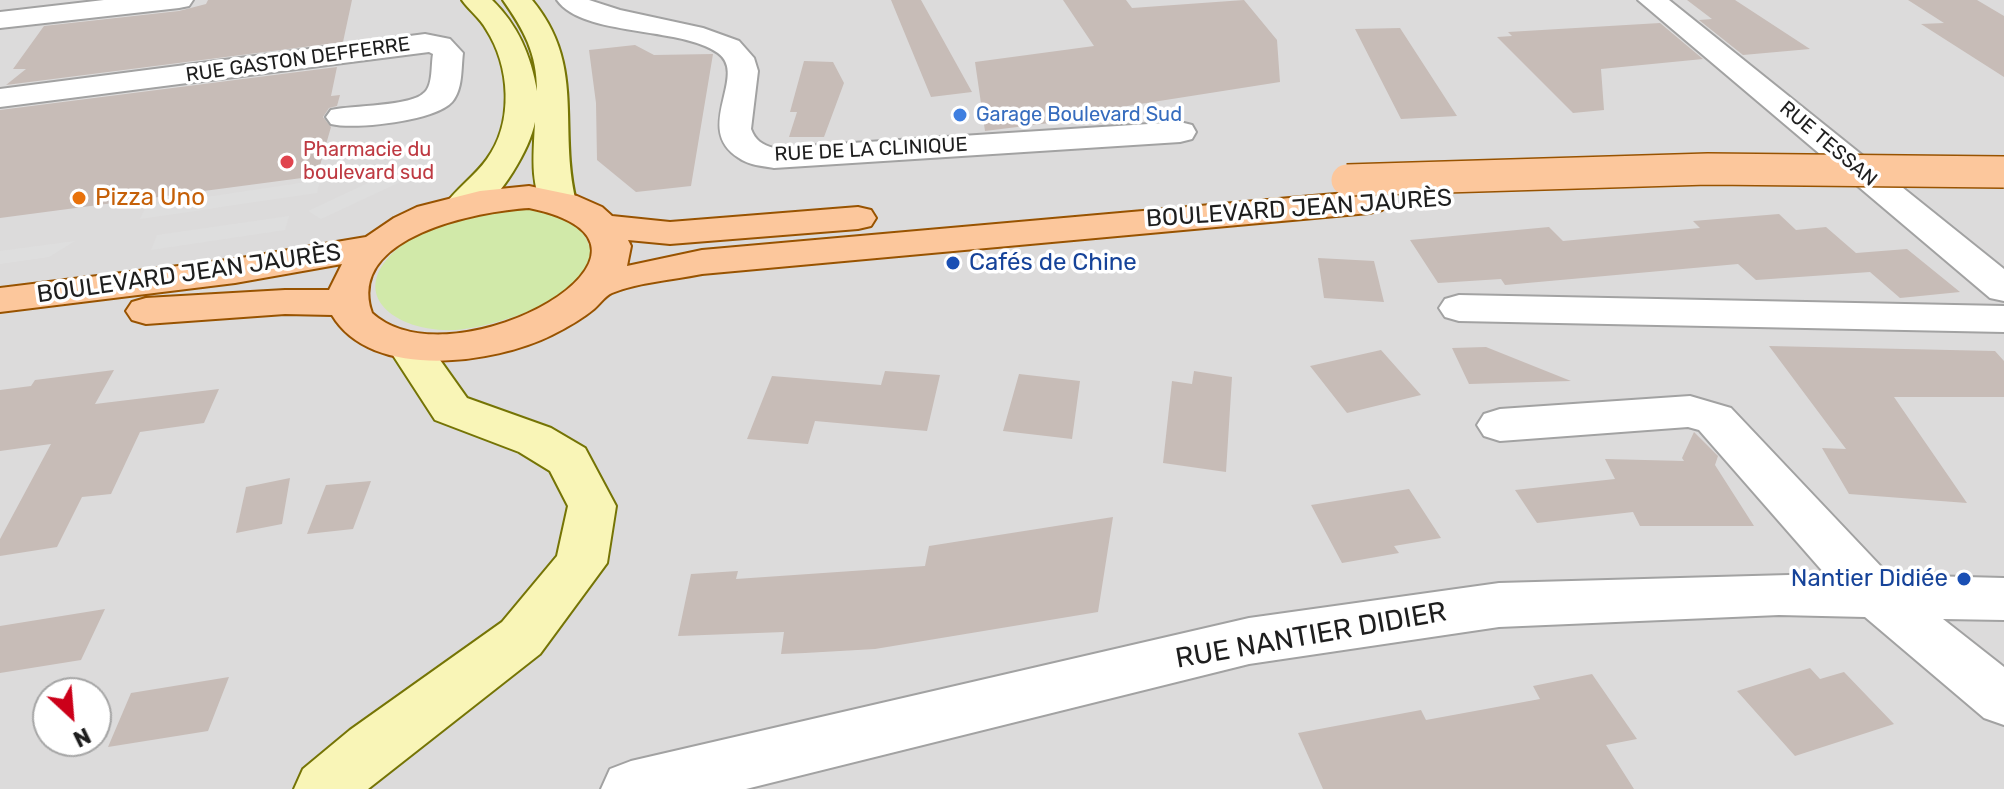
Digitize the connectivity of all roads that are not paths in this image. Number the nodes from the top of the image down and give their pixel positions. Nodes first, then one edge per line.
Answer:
1 (179, 0) edge
2 (476, 0) edge
3 (517, 0) edge
4 (571, 0) edge
5 (1652, 0) edge
6 (0, 20) edge
7 (0, 98) edge
8 (342, 117) dead end
9 (1180, 132) dead end
10 (2004, 172) edge
11 (2004, 189) edge
12 (1358, 191) junction
13 (558, 201) junction
14 (463, 205) junction
15 (605, 226) junction
16 (377, 246) junction
17 (598, 284) junction
18 (2004, 289) edge
19 (0, 300) edge
20 (348, 303) junction
21 (1459, 308) dead end
22 (2004, 319) edge
23 (0, 325) edge
24 (473, 345) joint
25 (421, 366) junction
26 (1500, 425) dead end
27 (1876, 596) junction
28 (2004, 599) edge
29 (2004, 700) edge
30 (324, 789) edge
31 (631, 789) edge

1 - 6 street
2 - 14 street
3 - 13 street
4 - 9 street, RUE DE LA CLINIQUE
5 - 18 street, RUE TESSAN
7 - 8 street, RUE GASTON DEFFERRE
10 - 12 main road, BOULEVARD JEAN JAURÈS, bridge
11 - 12 main road, BOULEVARD JEAN JAURÈS
12 - 15 main road, BOULEVARD JEAN JAURÈS
12 - 17 main road, BOULEVARD JEAN JAURÈS
13 - 14 main road
13 - 15 main road
14 - 16 main road
15 - 17 main road
16 - 19 main road, BOULEVARD JEAN JAURÈS
16 - 20 main road
17 - 24 main road
20 - 23 main road, BOULEVARD JEAN JAURÈS
20 - 25 main road
21 - 22 street
24 - 25 street
25 - 30 street
26 - 27 street
27 - 28 street, RUE NANTIER DIDIER
27 - 29 street
27 - 31 street, RUE NANTIER DIDIER

